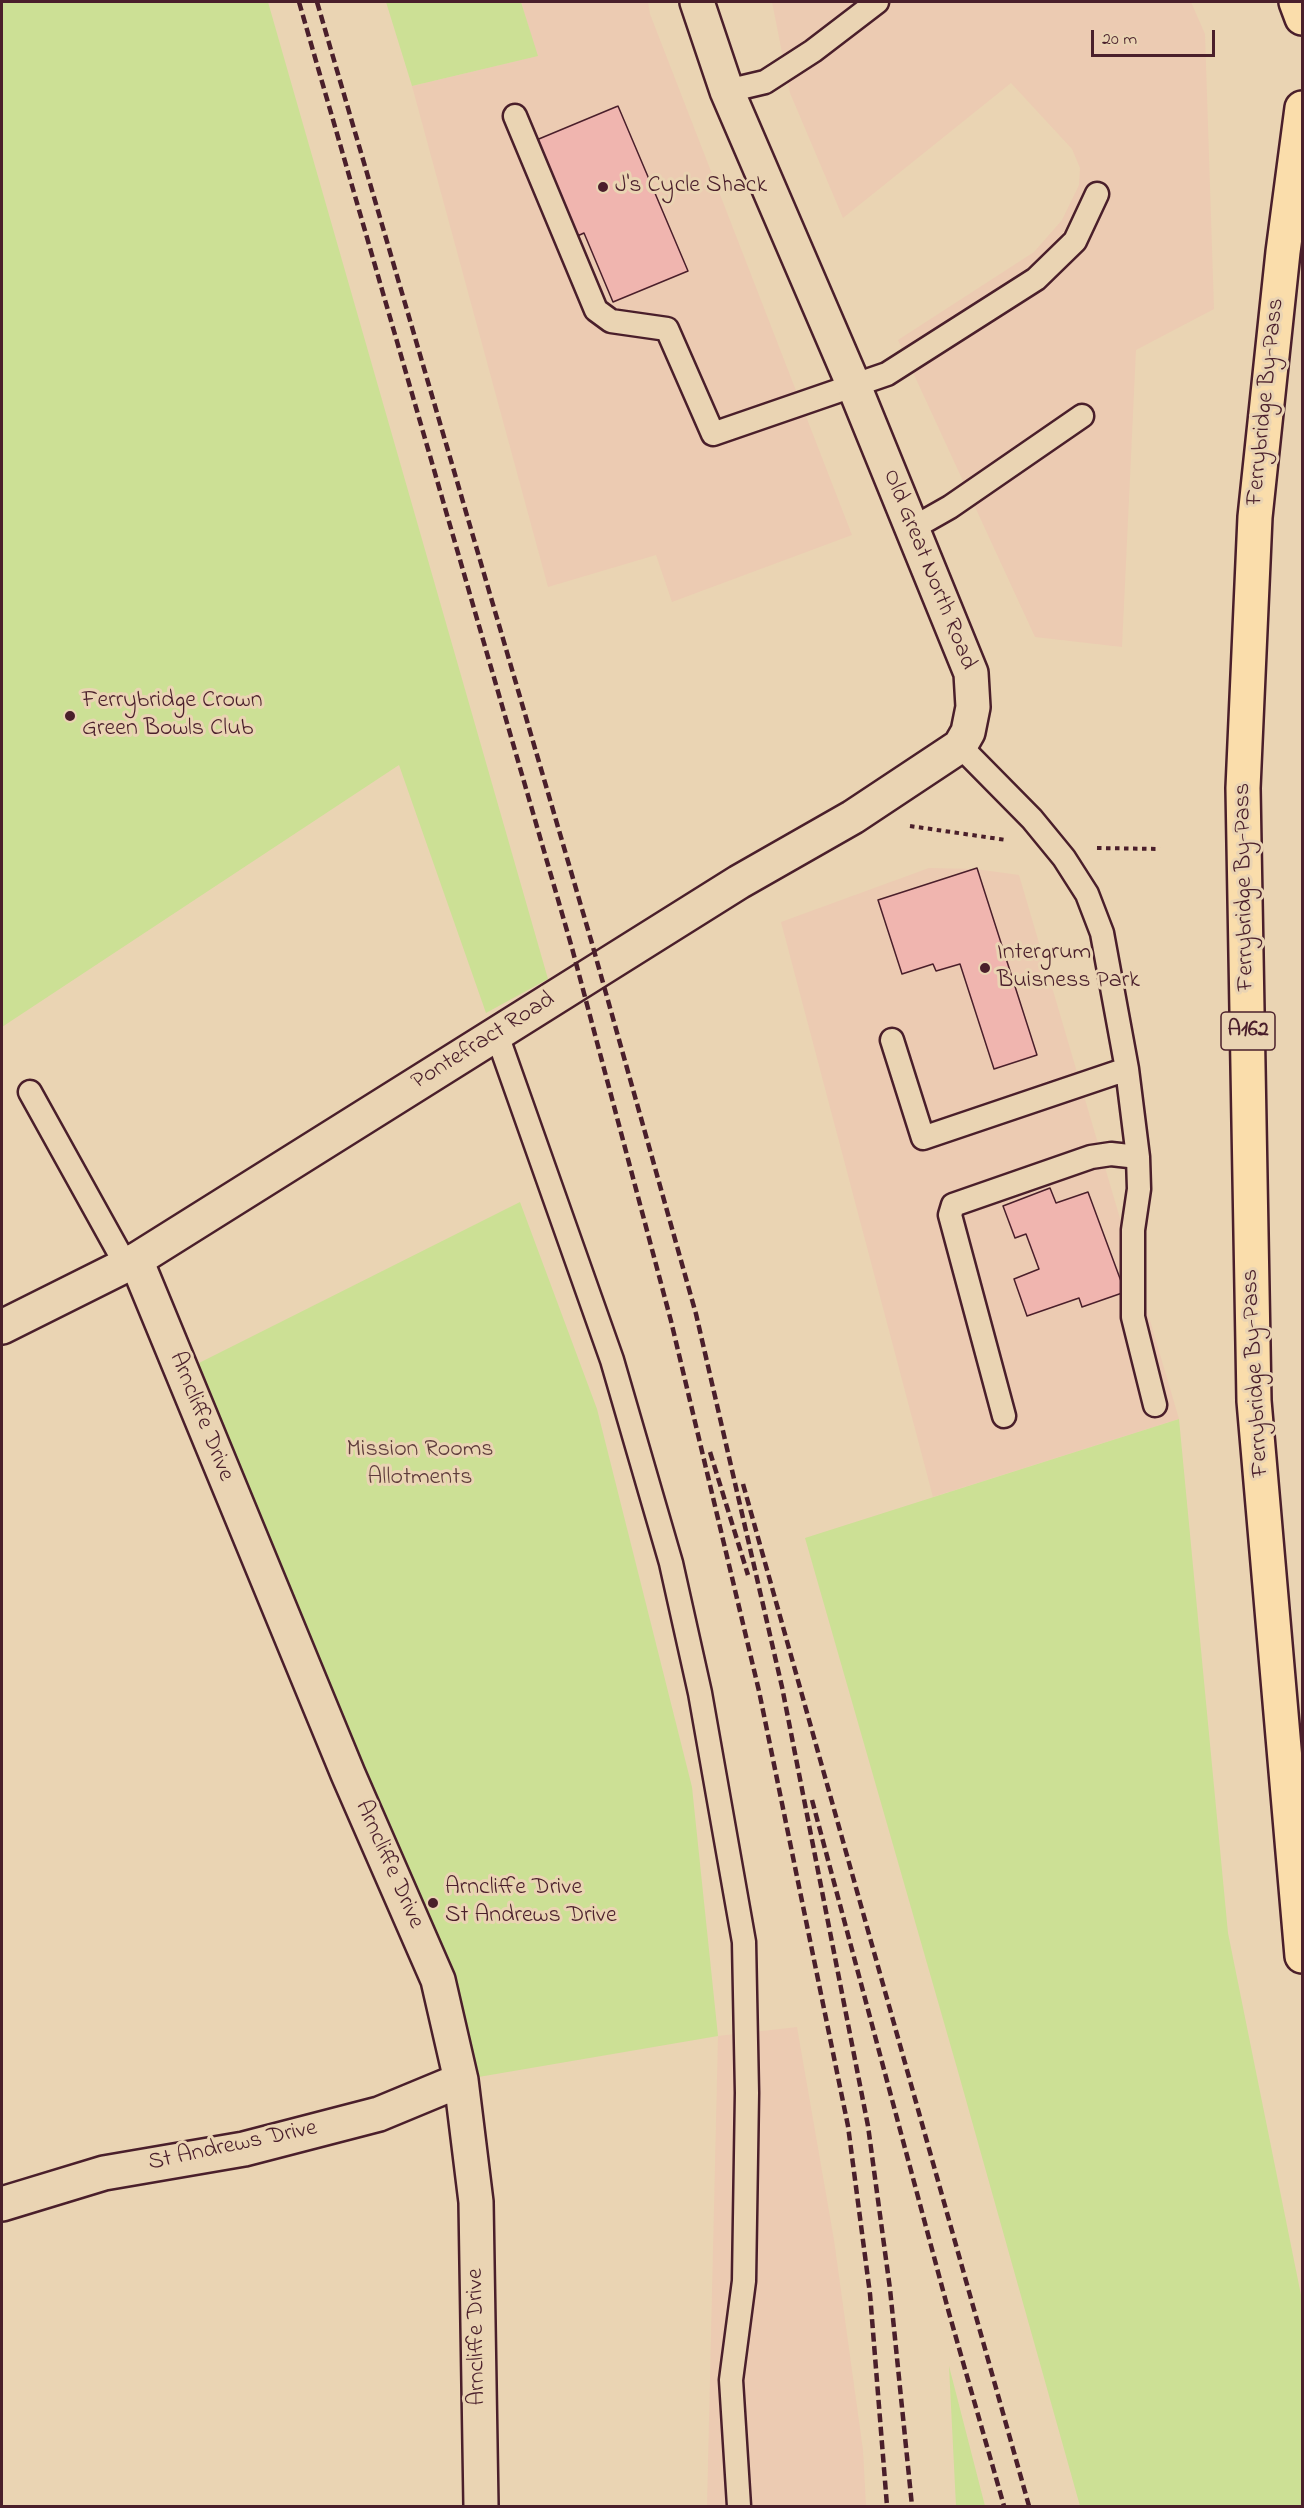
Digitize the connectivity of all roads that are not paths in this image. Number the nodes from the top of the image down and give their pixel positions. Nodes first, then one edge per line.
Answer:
1 (697, 2) edge
2 (877, 2) edge
3 (1296, 2) edge
4 (1302, 18) edge
5 (727, 91) junction
6 (1302, 108) edge
7 (515, 116) dead end
8 (1097, 194) dead end
9 (854, 386) junction
10 (1082, 416) dead end
11 (913, 528) junction
12 (960, 746) junction
13 (497, 1035) junction
14 (892, 1040) dead end
15 (1126, 1069) junction
16 (30, 1092) dead end
17 (1138, 1157) junction
18 (131, 1262) junction
19 (2, 1327) edge
20 (1155, 1405) dead end
21 (1004, 1416) dead end
22 (1302, 1956) edge
23 (461, 2080) junction
24 (2, 2204) edge
25 (481, 2506) edge
26 (739, 2506) edge

1 - 5 street, Old Great North Road
2 - 5 lane
3 - 4 main road
5 - 9 street, Old Great North Road
6 - 22 main road, Ferrybridge By-Pass / A162
7 - 9 lane
8 - 9 lane
9 - 11 street, Old Great North Road
10 - 11 lane
11 - 12 street, Old Great North Road
12 - 13 street, Pontefract Road
12 - 15 lane
13 - 18 street, Pontefract Road
13 - 26 lane
14 - 15 lane
15 - 17 lane
16 - 18 lane
17 - 20 lane
17 - 21 lane
18 - 19 street, Pontefract Road
18 - 23 street, Arncliffe Drive
23 - 24 street, St Andrews Drive
23 - 25 street, Arncliffe Drive

